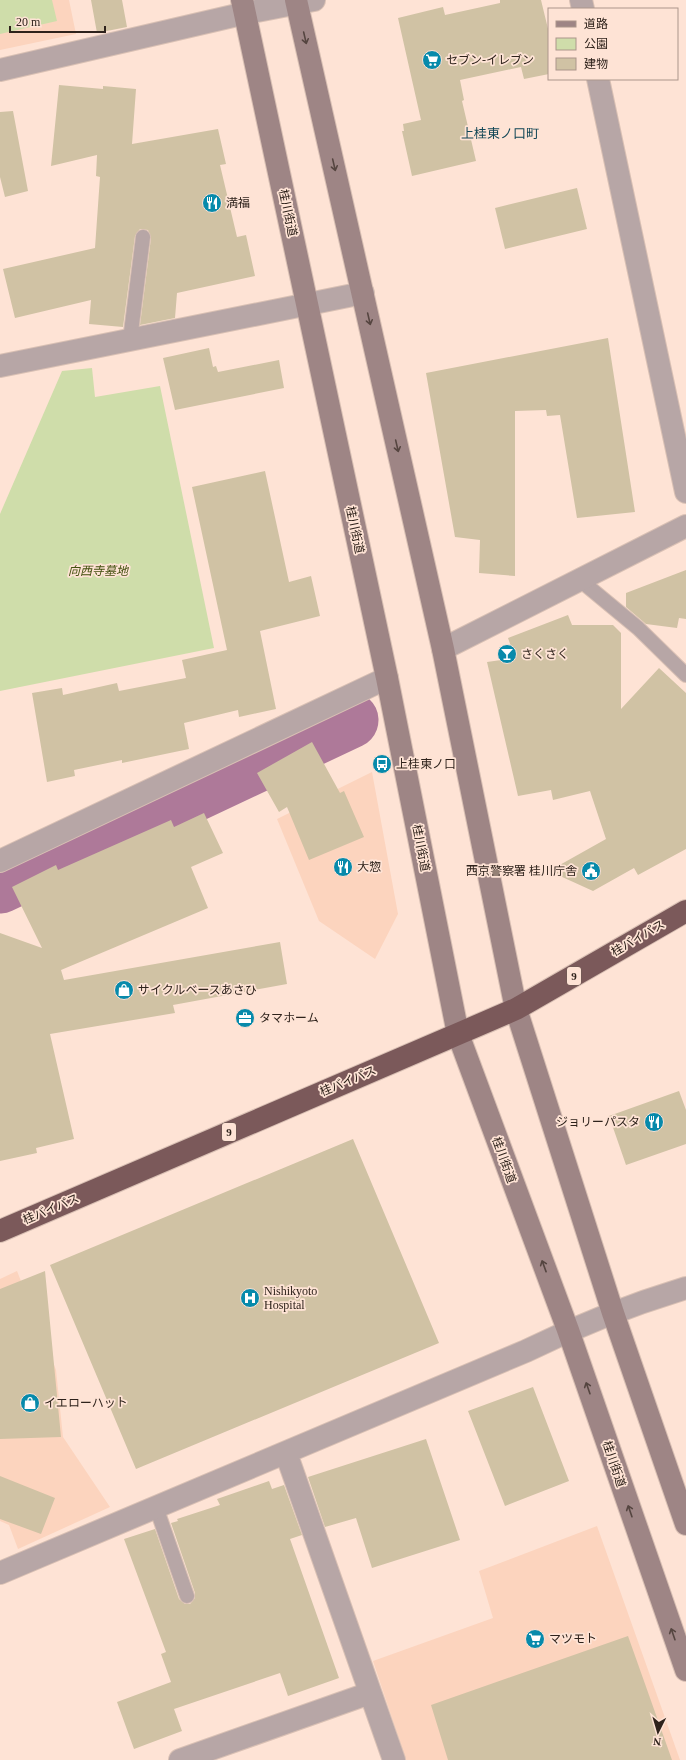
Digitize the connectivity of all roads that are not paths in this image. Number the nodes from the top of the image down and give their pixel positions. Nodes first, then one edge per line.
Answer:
1 (303, 1) edge
2 (244, 6) edge
3 (0, 70) edge
4 (598, 80) edge
5 (143, 237) dead end
6 (363, 293) junction
7 (308, 304) junction
8 (130, 340) junction
9 (0, 365) edge
10 (686, 492) edge
11 (686, 526) edge
12 (580, 580) junction
13 (443, 649) junction
14 (686, 676) edge
15 (387, 678) junction
16 (0, 861) edge
17 (686, 911) edge
18 (516, 1009) junction
19 (458, 1034) junction
20 (0, 1231) edge
21 (686, 1288) edge
22 (612, 1313) junction
23 (568, 1330) junction
24 (286, 1453) junction
25 (156, 1507) junction
26 (686, 1524) edge
27 (0, 1573) edge
28 (188, 1596) dead end
29 (686, 1670) edge
30 (370, 1693) junction
31 (180, 1760) edge
32 (394, 1760) edge

1 - 2 street
1 -> 6 street
2 - 3 street
2 - 7 street, 桂川街道
4 - 10 street
5 - 8 lane
6 - 7 street
6 -> 13 street
7 - 8 street
7 - 15 street, 桂川街道
8 - 9 street
11 - 12 street
12 - 13 street
12 - 14 lane
13 - 18 street
15 - 16 street
15 - 19 street, 桂川街道
17 - 18 highway, 桂バイパス / 9
18 - 19 highway, 桂バイパス / 9
18 - 22 street
19 - 20 highway, 桂バイパス / 9
23 -> 19 street, 桂川街道
21 - 22 street
22 - 23 street
22 - 26 street
23 - 24 street
29 -> 23 street, 桂川街道
24 - 25 street
24 - 30 street
25 - 27 street
25 - 28 lane
30 - 31 street
30 - 32 street

